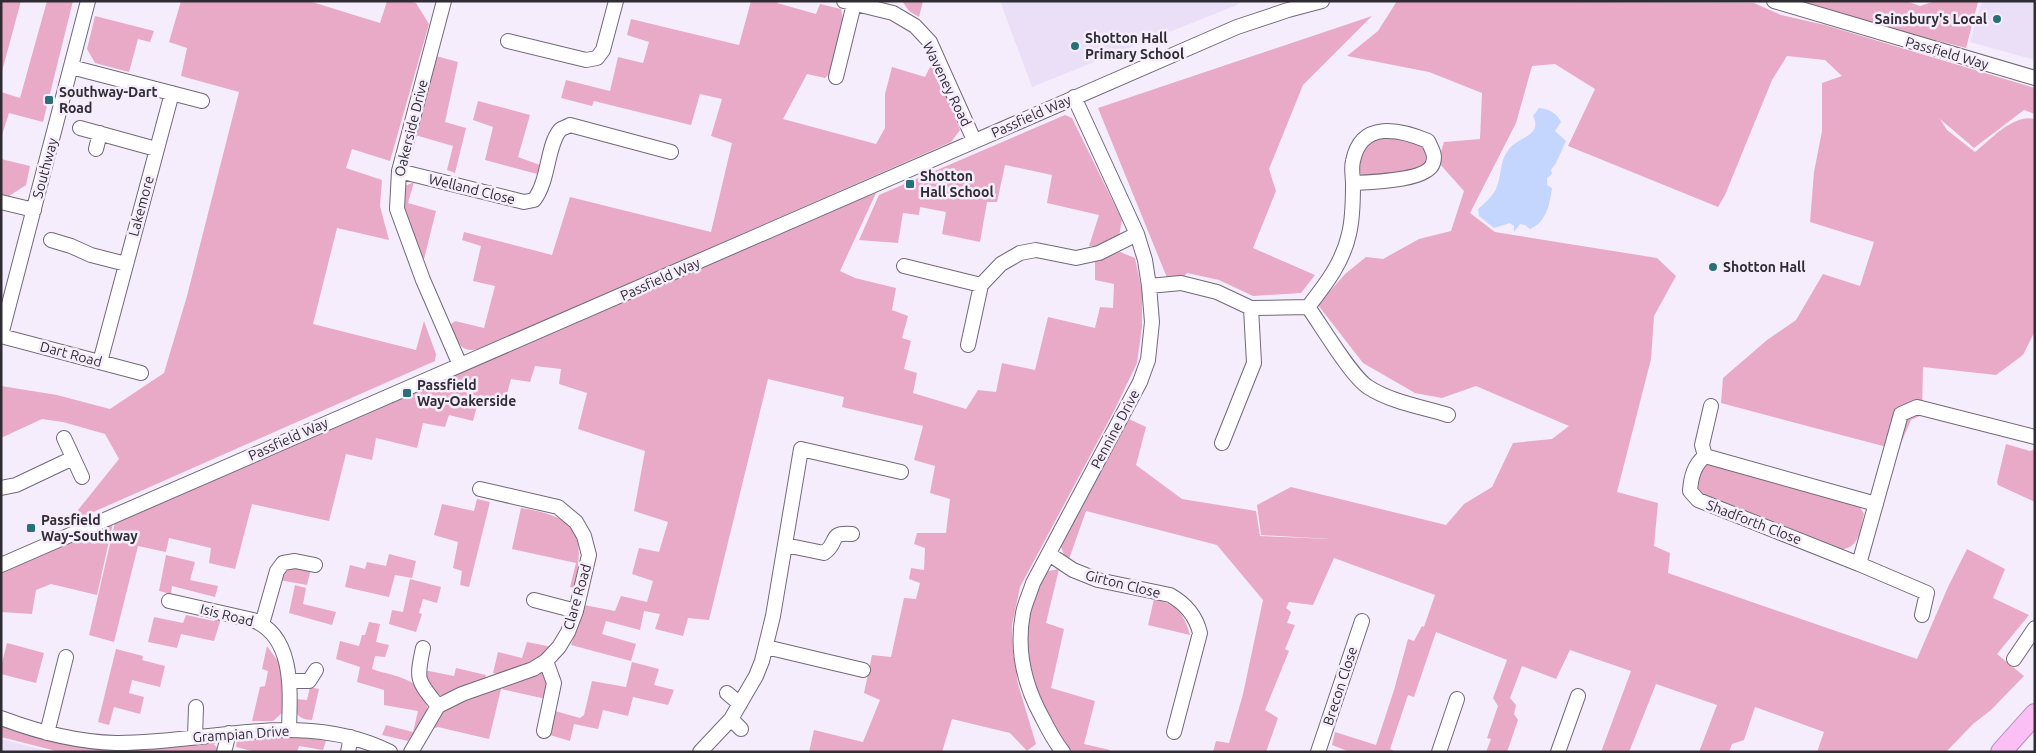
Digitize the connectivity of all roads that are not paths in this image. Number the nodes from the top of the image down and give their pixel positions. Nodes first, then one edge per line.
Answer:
1 (88, 1) edge
2 (444, 1) edge
3 (616, 1) edge
4 (1322, 1) edge
5 (1774, 1) edge
6 (849, 3) edge
7 (894, 7) edge
8 (508, 41) dead end
9 (71, 66) junction
10 (836, 77) dead end
11 (2035, 78) edge
12 (172, 93) junction
13 (1074, 97) junction
14 (202, 101) dead end
15 (80, 128) dead end
16 (100, 134) junction
17 (974, 140) junction
18 (96, 149) dead end
19 (156, 149) junction
20 (671, 152) dead end
21 (399, 171) junction
22 (1353, 184) junction
23 (1, 202) edge
24 (34, 210) junction
25 (1137, 234) junction
26 (51, 240) dead end
27 (126, 264) junction
28 (904, 266) dead end
29 (981, 284) junction
30 (1150, 286) junction
31 (1308, 307) junction
32 (1251, 308) junction
33 (1, 335) edge
34 (968, 345) dead end
35 (100, 362) junction
36 (460, 365) junction
37 (141, 373) dead end
38 (1711, 406) dead end
39 (1448, 416) dead end
40 (2035, 437) edge
41 (64, 438) dead end
42 (1222, 443) dead end
43 (1705, 456) junction
44 (73, 458) junction
45 (901, 472) dead end
46 (82, 477) dead end
47 (1, 488) edge
48 (480, 489) dead end
49 (1876, 504) junction
50 (852, 534) dead end
51 (785, 545) junction
52 (1049, 554) junction
53 (1859, 564) junction
54 (1, 565) edge
55 (314, 565) dead end
56 (534, 600) dead end
57 (170, 601) dead end
58 (576, 610) junction
59 (1922, 615) dead end
60 (1362, 621) dead end
61 (262, 624) junction
62 (2035, 628) edge
63 (766, 647) junction
64 (423, 648) dead end
65 (66, 657) dead end
66 (2014, 659) dead end
67 (546, 661) junction
68 (316, 670) dead end
69 (863, 670) dead end
70 (289, 681) junction
71 (727, 693) dead end
72 (1578, 696) dead end
73 (1457, 699) dead end
74 (740, 704) junction
75 (438, 706) junction
76 (196, 707) dead end
77 (2035, 714) edge
78 (1, 718) edge
79 (731, 718) junction
80 (289, 729) junction
81 (741, 729) dead end
82 (544, 731) dead end
83 (1174, 732) dead end
84 (48, 733) junction
85 (229, 733) junction
86 (195, 737) junction
87 (351, 737) junction
88 (1056, 749) edge
89 (224, 752) edge
90 (348, 752) edge
91 (390, 752) edge
92 (410, 752) edge
93 (700, 752) edge
94 (1318, 752) edge
95 (1439, 752) edge
96 (1558, 752) edge
97 (2001, 752) edge

1 - 9 street, Southway
2 - 21 street, Oakerside Drive
3 - 8 street
4 - 13 street, Passfield Way
5 - 11 street, Passfield Way
6 - 7 street, Waveney Road
6 - 10 street
7 - 17 street, Waveney Road
9 - 12 street
9 - 24 street, Southway
12 - 14 street
12 - 19 street, Lakemore
13 - 17 street, Passfield Way
13 - 25 street, Pennine Drive
15 - 16 street
16 - 18 street
16 - 19 street
17 - 36 street, Passfield Way
19 - 27 street, Lakemore
20 - 21 street, Welland Close
21 - 36 street, Oakerside Drive
22 - 22 street
22 - 31 street
23 - 24 street
24 - 33 street, Southway
25 - 29 street
25 - 30 street, Pennine Drive
26 - 27 street
27 - 35 street, Lakemore
28 - 29 street
29 - 34 street
30 - 32 street
30 - 52 street, Pennine Drive
31 - 32 street
31 - 39 street
32 - 42 street
33 - 35 street, Dart Road
35 - 37 street, Dart Road
36 - 54 street, Passfield Way
38 - 43 street
40 - 49 street
41 - 44 street
43 - 49 street
43 - 53 street, Shadforth Close
44 - 46 street
44 - 47 street
45 - 51 street
48 - 58 street, Clare Road
49 - 53 street
50 - 51 street
51 - 63 street
52 - 83 street, Girton Close
52 - 88 street, Pennine Drive
53 - 59 street, Shadforth Close
55 - 61 street
56 - 58 street
57 - 61 street, Isis Road
58 - 67 street, Clare Road
60 - 94 street, Brecon Close
61 - 70 street, Isis Road
62 - 66 street
63 - 69 street
63 - 74 street
64 - 75 street
65 - 84 street
67 - 75 street, Clare Road
67 - 82 street
68 - 70 street
70 - 80 street, Isis Road
71 - 74 street
72 - 96 street
73 - 95 street
74 - 79 street
75 - 92 street
76 - 86 street
77 - 97 highway
78 - 84 street, Grampian Drive
79 - 81 street
79 - 93 street
80 - 85 street, Grampian Drive
80 - 87 street, Grampian Drive
84 - 86 street, Grampian Drive
85 - 86 street, Grampian Drive
85 - 89 street
87 - 90 street
87 - 91 street, Grampian Drive

